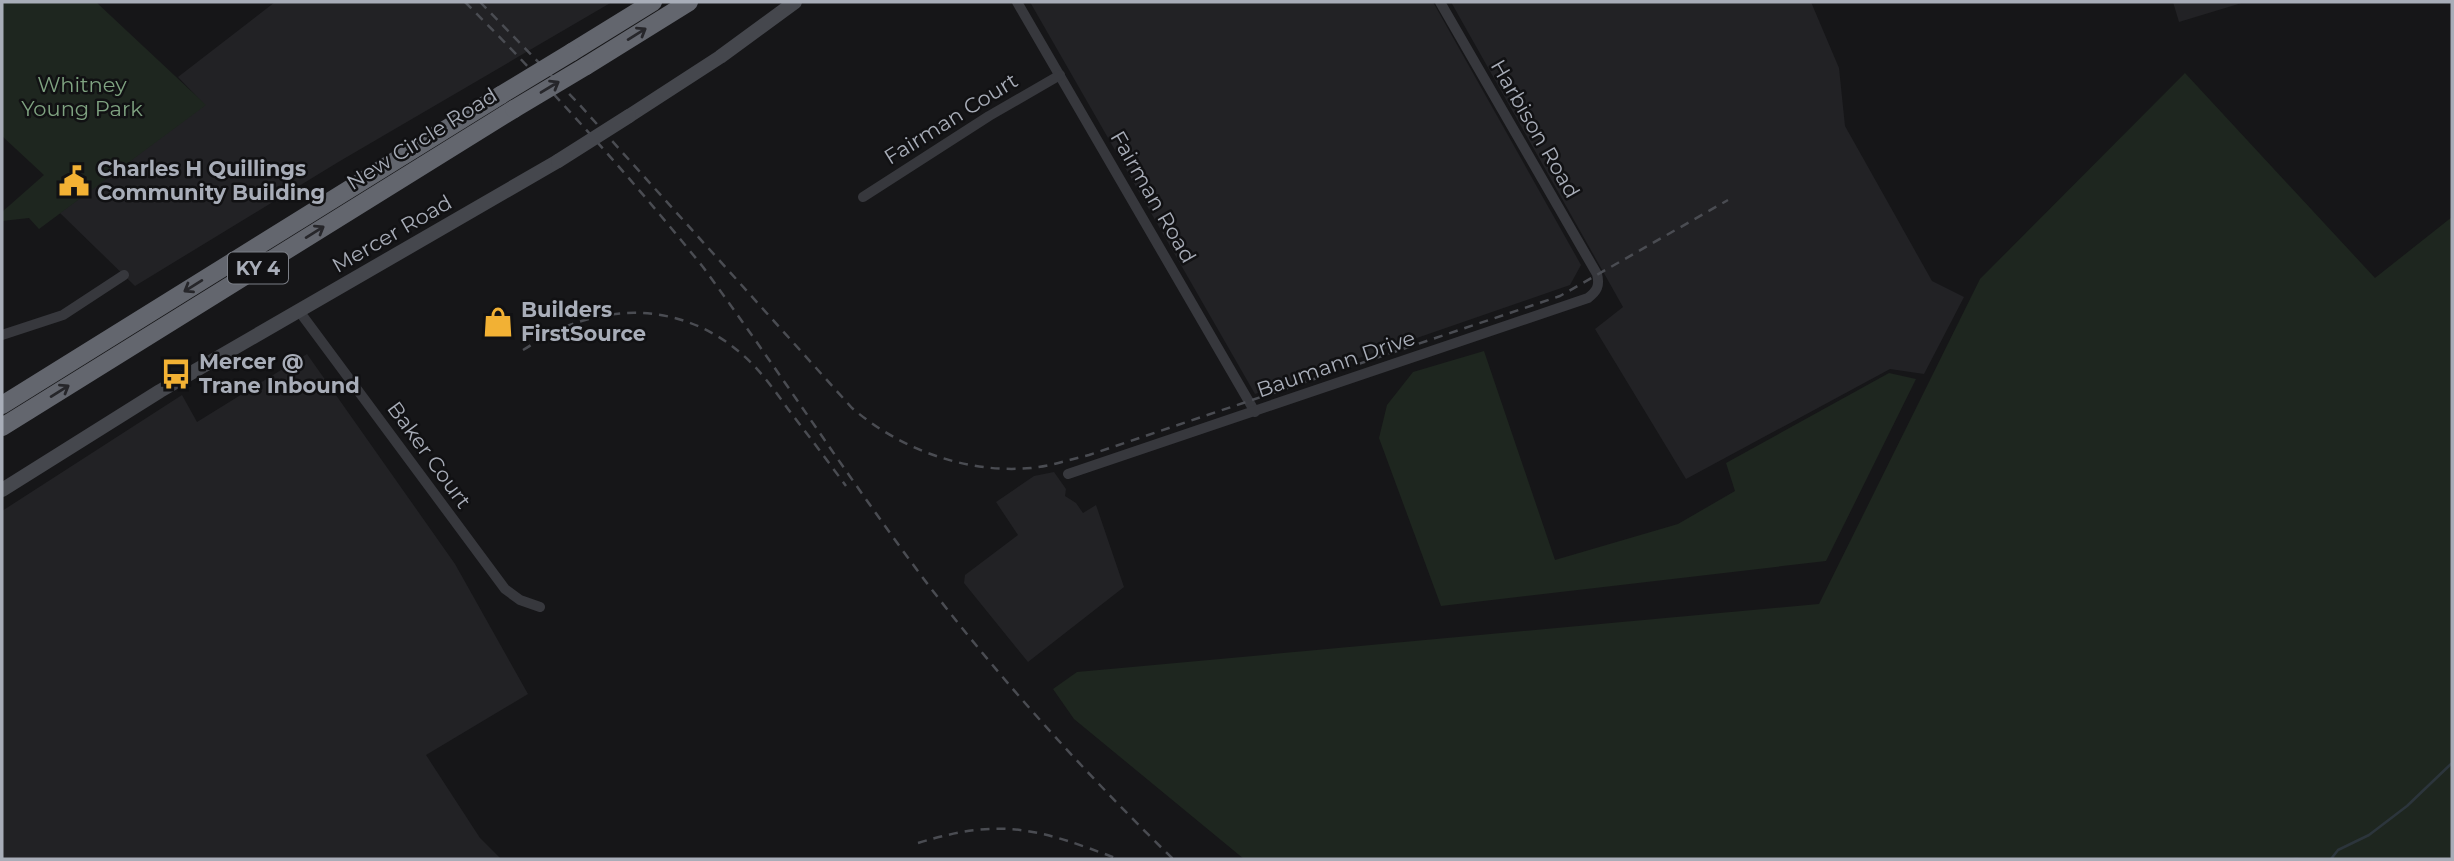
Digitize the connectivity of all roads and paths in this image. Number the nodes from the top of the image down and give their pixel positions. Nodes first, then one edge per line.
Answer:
1 (653, 2) edge
2 (689, 2) edge
3 (795, 2) edge
4 (1017, 2) edge
5 (1440, 2) edge
6 (1060, 75) junction
7 (863, 197) dead end
8 (1597, 274) joint
9 (124, 275) dead end
10 (299, 311) junction
11 (2, 334) edge
12 (2, 405) edge
13 (1255, 412) junction
14 (2, 427) edge
15 (1068, 474) dead end
16 (2, 490) edge
17 (540, 607) dead end

1 -> 12 highway, New Circle Road / KY 4, bridge
14 -> 2 highway, New Circle Road / KY 4, bridge
3 - 10 street, Mercer Road, bridge
4 - 6 street, Fairman Road
5 - 8 street, Harbison Road
6 - 7 street, Fairman Court
6 - 13 street, Fairman Road
8 - 13 street, Baumann Drive
9 - 11 street
10 - 16 street, Mercer Road
10 - 17 street, Baker Court
13 - 15 street, Baumann Drive

